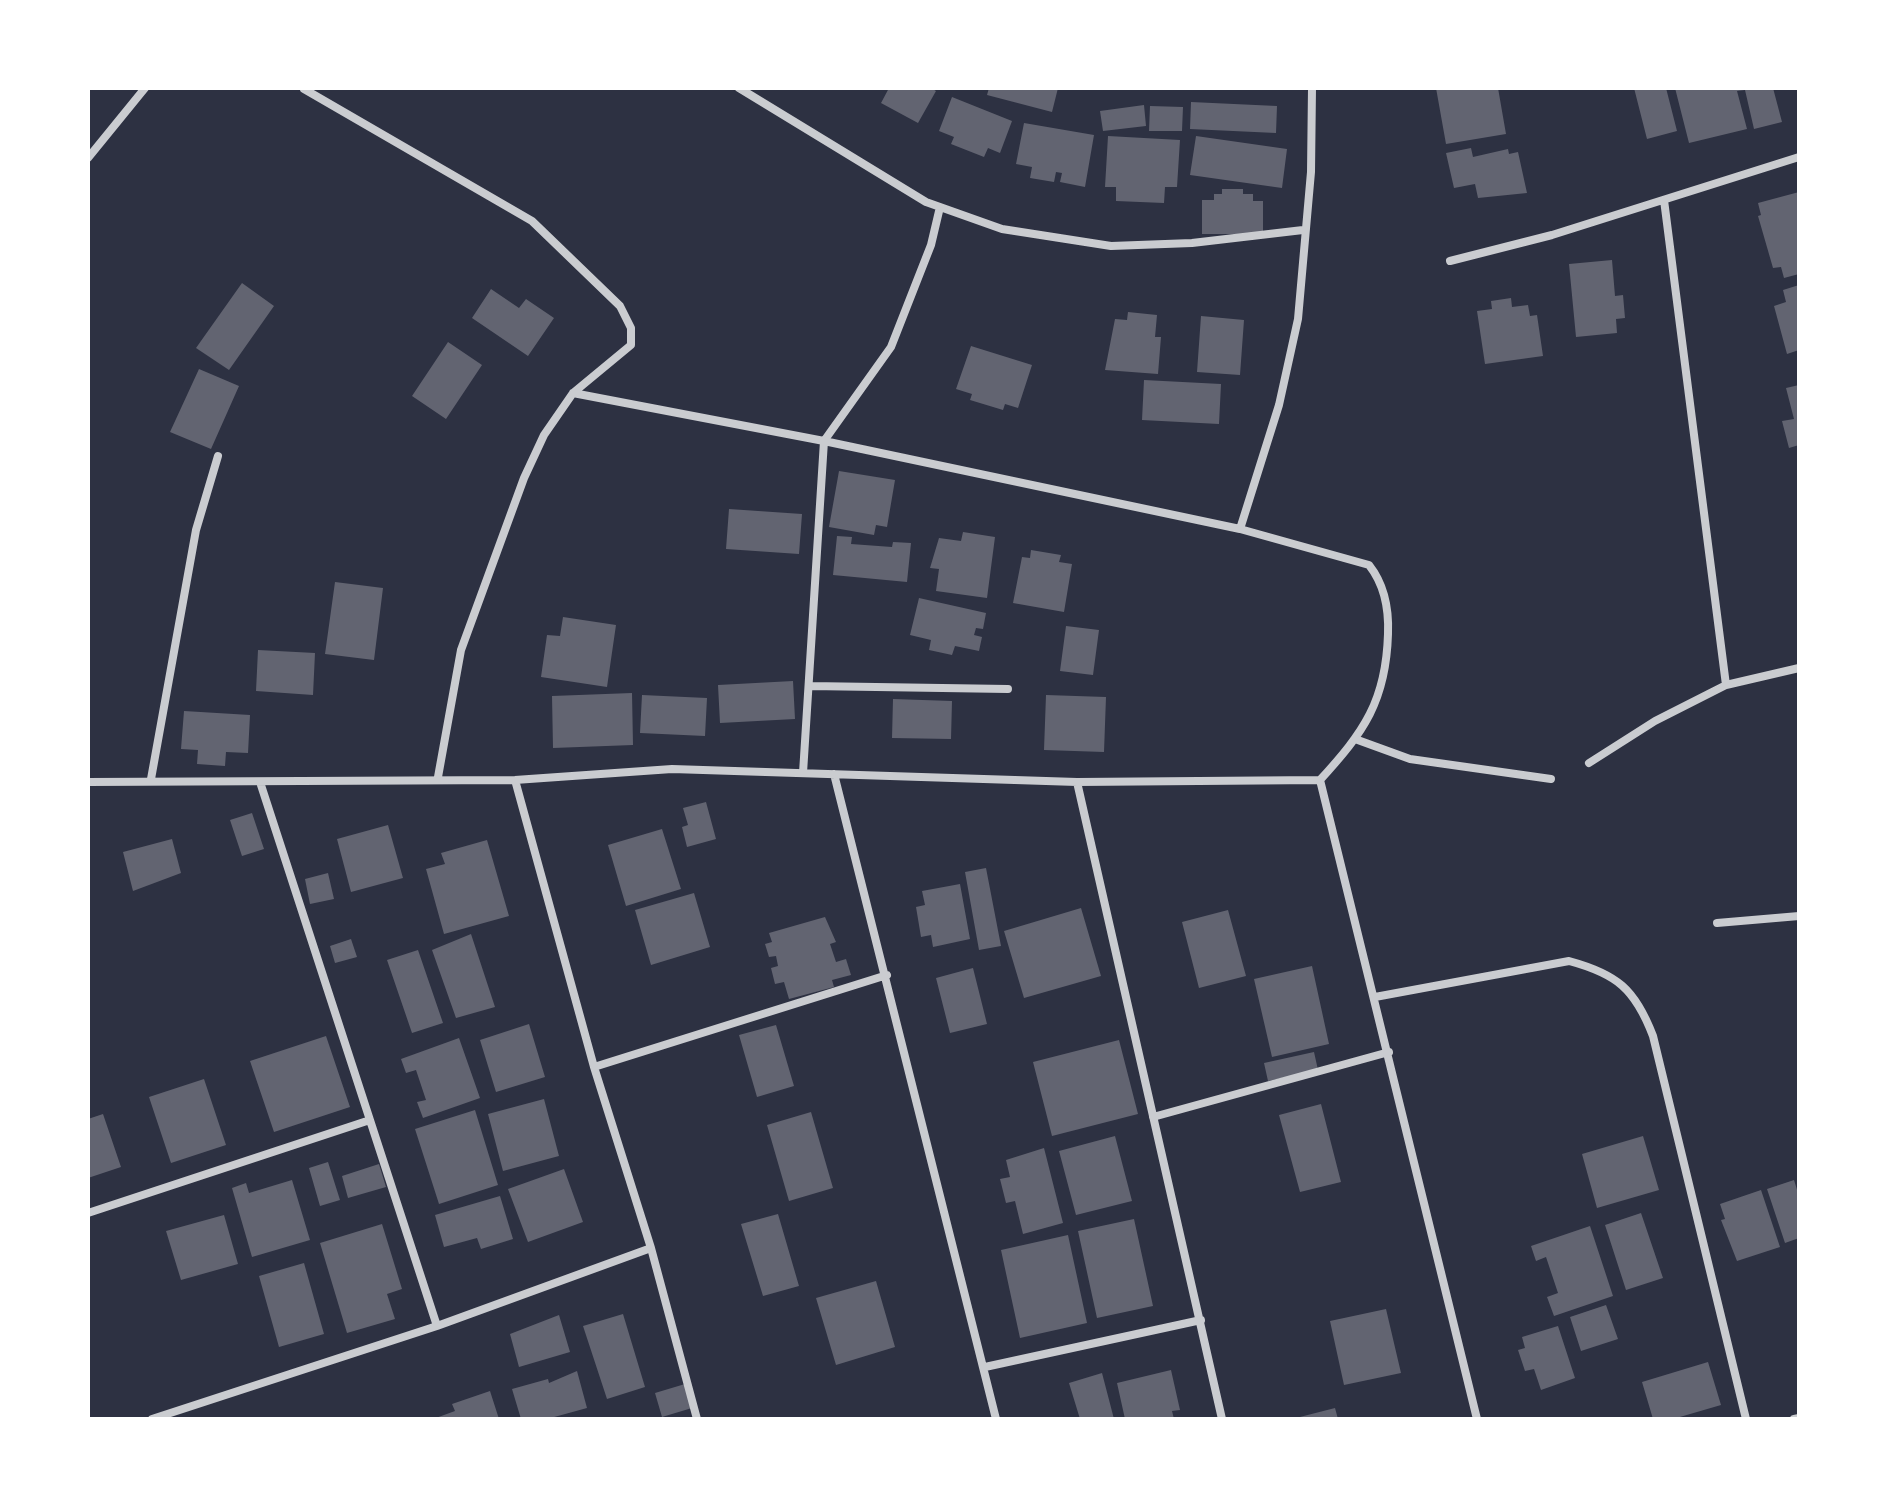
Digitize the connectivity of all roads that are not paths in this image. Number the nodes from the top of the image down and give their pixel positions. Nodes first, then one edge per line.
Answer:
1 (145, 88) edge
2 (739, 88) edge
3 (1312, 88) edge
4 (304, 89) edge
5 (1799, 157) edge
6 (88, 158) edge
7 (1664, 200) junction
8 (940, 207) junction
9 (1303, 230) junction
10 (1450, 261) dead end
11 (573, 393) junction
12 (824, 441) junction
13 (218, 456) dead end
14 (1240, 529) junction
15 (1799, 668) edge
16 (1726, 685) junction
17 (810, 686) junction
18 (1008, 689) dead end
19 (1355, 739) junction
20 (1589, 763) dead end
21 (803, 773) junction
22 (834, 774) junction
23 (438, 777) junction
24 (151, 779) junction
25 (1551, 779) dead end
26 (515, 780) junction
27 (1320, 780) junction
28 (88, 782) edge
29 (260, 782) junction
30 (1077, 782) junction
31 (1799, 916) edge
32 (1717, 923) dead end
33 (887, 975) junction
34 (1375, 997) junction
35 (1389, 1052) junction
36 (594, 1067) junction
37 (1153, 1117) junction
38 (370, 1120) junction
39 (88, 1213) edge
40 (651, 1248) junction
41 (1201, 1320) junction
42 (437, 1326) junction
43 (985, 1367) junction
44 (152, 1419) edge
45 (697, 1419) edge
46 (996, 1419) edge
47 (1222, 1419) edge
48 (1477, 1419) edge
49 (1746, 1419) edge

1 - 6 street
2 - 8 street
3 - 9 street
4 - 11 street
5 - 7 street
7 - 10 street
7 - 16 street
8 - 9 street
8 - 12 street
9 - 14 street
11 - 12 street
11 - 23 street
12 - 14 street
12 - 17 street
13 - 24 street
14 - 19 street
15 - 16 street
16 - 20 street
17 - 18 street
17 - 21 street
19 - 25 street
19 - 27 street
21 - 22 street
21 - 26 street
22 - 30 street
22 - 33 street
23 - 26 street
23 - 29 street
24 - 28 street
24 - 29 street
26 - 36 street
27 - 30 street
27 - 34 street
29 - 38 street
30 - 37 street
31 - 32 street
33 - 36 street
33 - 43 street
34 - 35 street
34 - 49 street
35 - 37 street
35 - 48 street
36 - 40 street
37 - 41 street
38 - 39 street
38 - 42 street
40 - 42 street
40 - 45 street
41 - 43 street
41 - 47 street
42 - 44 street
43 - 46 street

